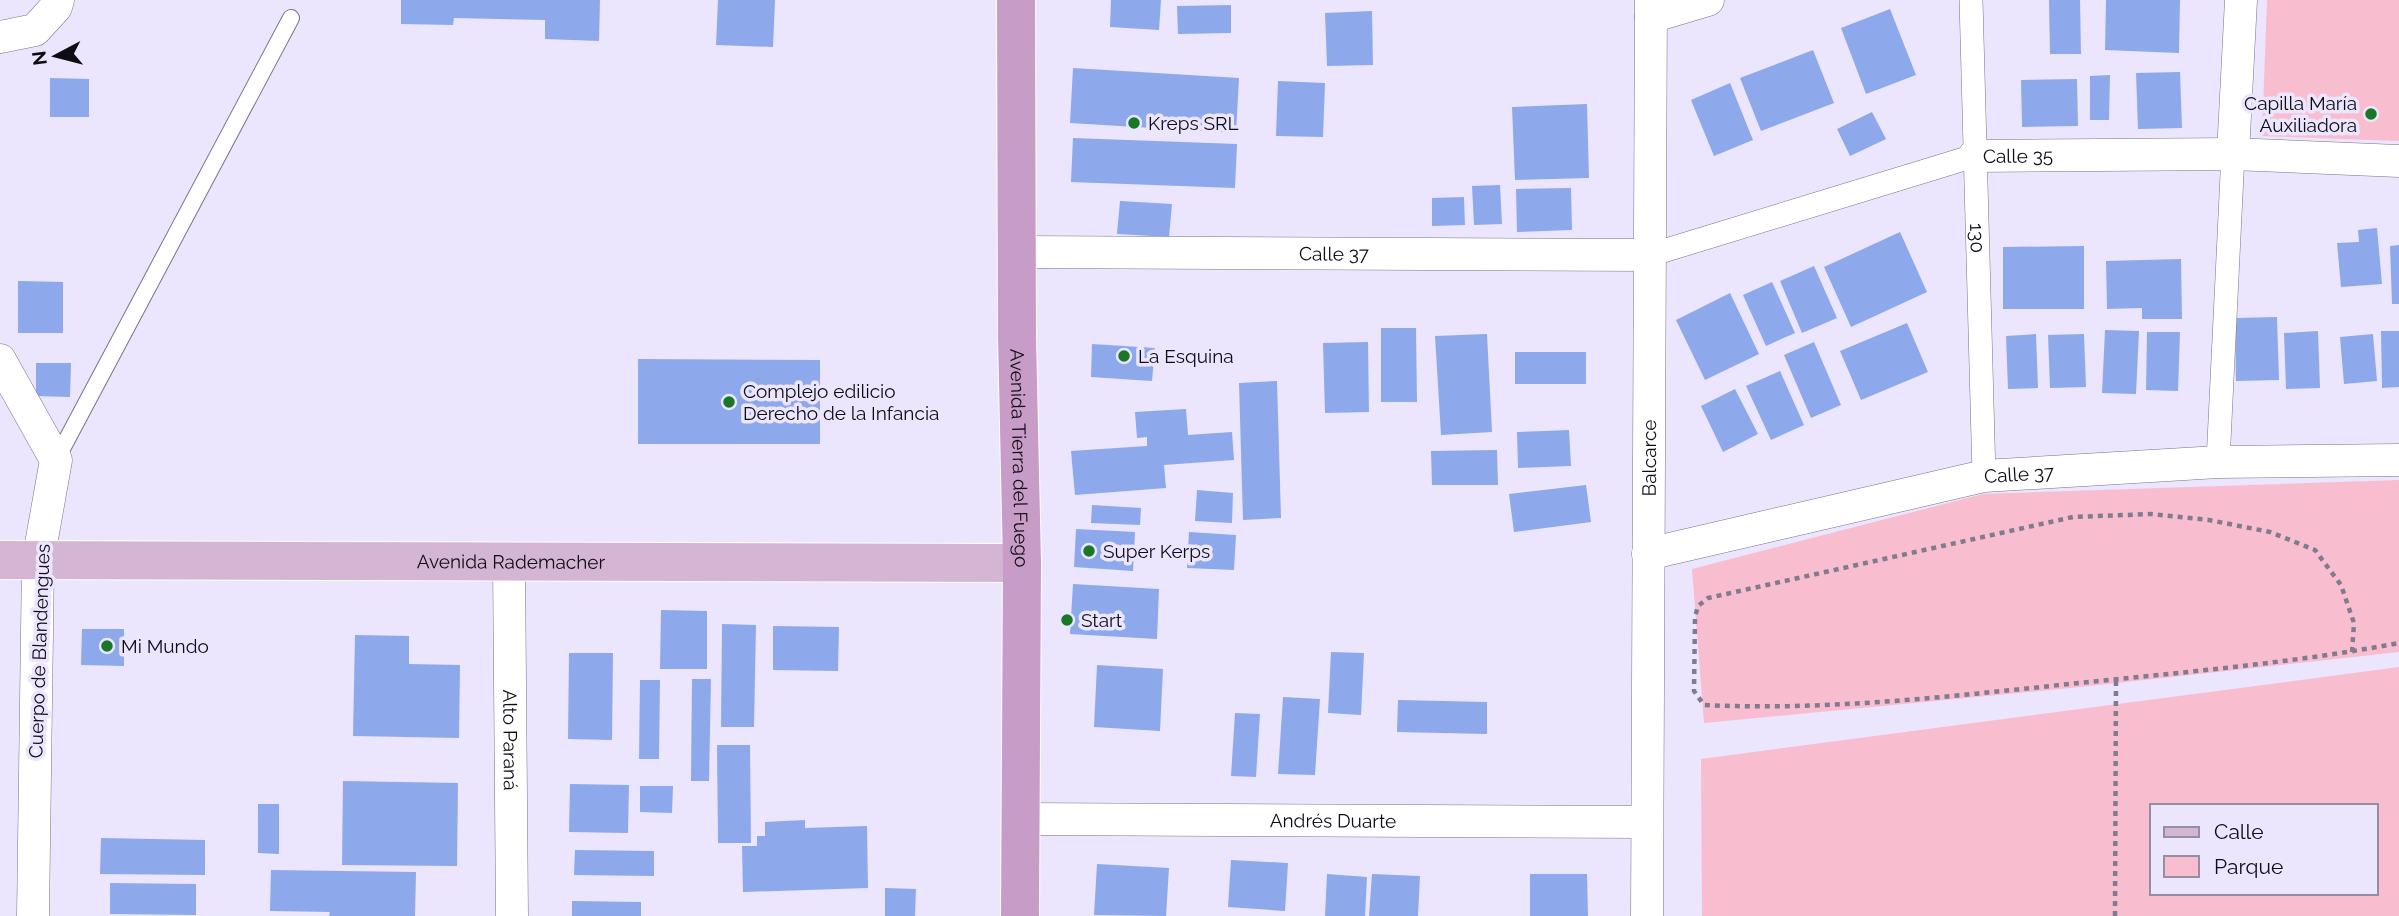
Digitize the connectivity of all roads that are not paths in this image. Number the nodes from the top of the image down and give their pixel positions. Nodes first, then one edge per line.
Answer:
1 (58, 0) edge
2 (1016, 0) edge
3 (1708, 0) edge
4 (1971, 0) edge
5 (2241, 0) edge
6 (1651, 9) edge
7 (291, 18) dead end
8 (0, 37) edge
9 (2233, 154) junction
10 (1974, 156) junction
11 (2399, 161) edge
12 (1017, 252) junction
13 (1650, 255) junction
14 (0, 360) edge
15 (56, 460) junction
16 (2399, 460) edge
17 (2218, 462) junction
18 (1984, 475) junction
19 (1648, 554) junction
20 (0, 560) edge
21 (38, 561) junction
22 (509, 563) junction
23 (1022, 564) junction
24 (1020, 819) junction
25 (1647, 822) junction
26 (33, 916) edge
27 (512, 916) edge
28 (1020, 916) edge
29 (1647, 916) edge

1 - 8 street
2 - 12 highway, Avenida Tierra del Fuego
3 - 6 street
4 - 10 street, 130
5 - 9 street
6 - 13 street, Balcarce
7 - 15 lane
9 - 10 street, Calle 35
9 - 11 street, Calle 35
9 - 17 street
10 - 13 street, Calle 35
10 - 18 street, 130
12 - 13 street, Calle 37
12 - 23 highway, Avenida Tierra del Fuego
13 - 19 street, Balcarce
14 - 15 street
15 - 21 street, Cuerpo de Blandengues
16 - 17 street, Calle 37
17 - 18 street, Calle 37
18 - 19 street, Calle 37
19 - 25 street, Balcarce
20 - 21 main road, Avenida Rademacher
21 - 22 main road, Avenida Rademacher
21 - 26 street, Cuerpo de Blandengues
22 - 23 main road, Avenida Rademacher
22 - 27 street, Alto Paraná
23 - 24 highway, Avenida Tierra del Fuego
24 - 25 street, Andrés Duarte
24 - 28 highway, Avenida Tierra del Fuego
25 - 29 street, Balcarce

